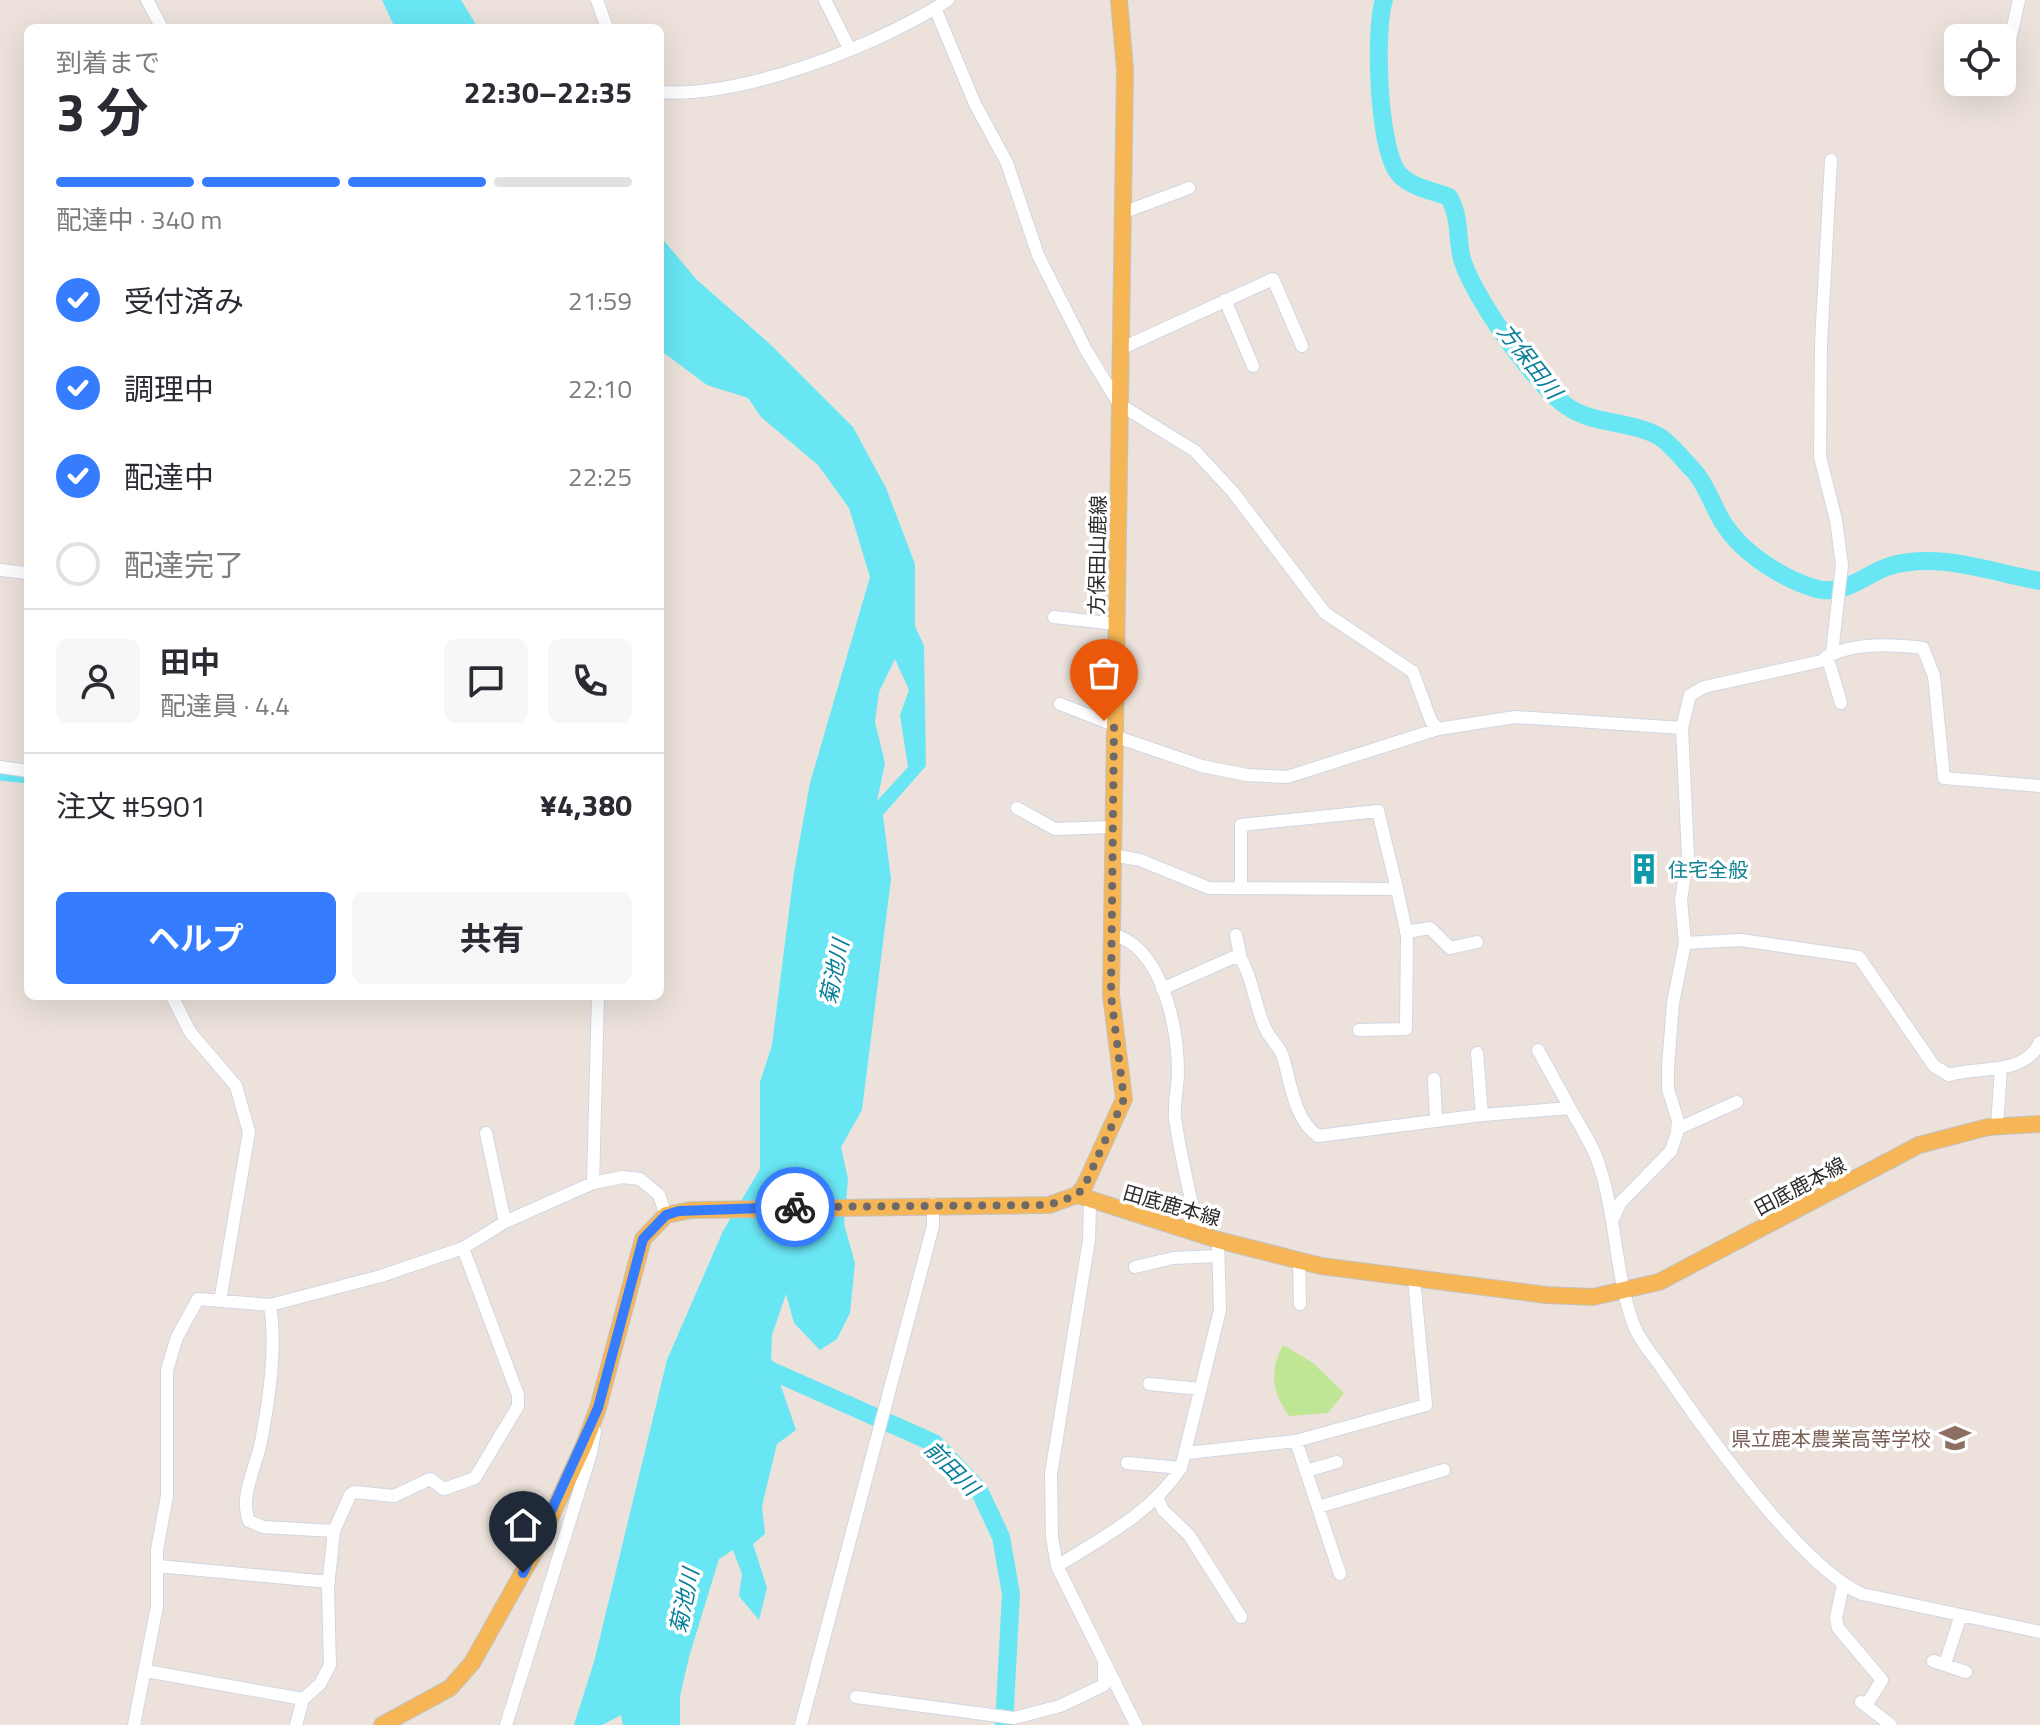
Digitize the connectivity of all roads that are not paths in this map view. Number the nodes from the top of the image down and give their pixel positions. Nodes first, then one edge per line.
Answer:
1 (147, 0) edge
2 (597, 0) edge
3 (825, 0) edge
4 (948, 0) edge
5 (1119, 0) edge
6 (2019, 0) edge
7 (935, 8) junction
8 (160, 24) edge
9 (606, 24) edge
10 (2014, 24) edge
11 (849, 48) junction
12 (664, 92) edge
13 (1831, 160) dead end
14 (1189, 188) dead end
15 (1122, 213) junction
16 (1225, 300) junction
17 (1302, 346) dead end
18 (1120, 349) junction
19 (1253, 366) dead end
20 (1119, 404) junction
21 (0, 570) edge
22 (24, 573) edge
23 (1054, 617) dead end
24 (1116, 624) junction
25 (1829, 655) junction
26 (1841, 703) dead end
27 (1060, 704) dead end
28 (1682, 728) junction
29 (1438, 729) junction
30 (1114, 731) junction
31 (0, 767) edge
32 (24, 770) edge
33 (2040, 786) edge
34 (1017, 808) dead end
35 (1112, 827) junction
36 (1112, 855) junction
37 (1241, 888) junction
38 (1397, 889) junction
39 (1406, 932) junction
40 (1111, 934) junction
41 (1236, 935) dead end
42 (1477, 942) dead end
43 (1685, 943) junction
44 (1241, 959) junction
45 (1162, 989) junction
46 (174, 1000) edge
47 (598, 1000) edge
48 (1359, 1030) dead end
49 (2040, 1045) edge
50 (1538, 1050) dead end
51 (1477, 1053) dead end
52 (2001, 1068) junction
53 (1434, 1079) dead end
54 (1737, 1102) dead end
55 (1570, 1108) junction
56 (1482, 1115) junction
57 (1436, 1120) junction
58 (2040, 1124) edge
59 (1997, 1126) junction
60 (1677, 1129) junction
61 (486, 1133) dead end
62 (593, 1183) junction
63 (1083, 1198) junction
64 (933, 1204) junction
65 (666, 1215) junction
66 (1613, 1219) junction
67 (505, 1222) junction
68 (1198, 1233) junction
69 (463, 1248) junction
70 (1217, 1248) junction
71 (1299, 1261) junction
72 (1135, 1267) dead end
73 (1414, 1279) junction
74 (1624, 1292) junction
75 (220, 1301) junction
76 (1300, 1304) dead end
77 (270, 1305) junction
78 (1149, 1384) dead end
79 (1201, 1389) junction
80 (598, 1408) junction
81 (1296, 1441) junction
82 (1187, 1453) junction
83 (1337, 1462) dead end
84 (1127, 1463) dead end
85 (1181, 1468) junction
86 (1444, 1470) dead end
87 (1306, 1471) junction
88 (1157, 1497) junction
89 (1318, 1507) junction
90 (334, 1531) junction
91 (158, 1566) junction
92 (1057, 1566) junction
93 (1340, 1574) dead end
94 (329, 1582) junction
95 (1843, 1585) junction
96 (1961, 1615) junction
97 (1241, 1617) dead end
98 (2040, 1632) edge
99 (1105, 1663) junction
100 (146, 1671) junction
101 (1966, 1672) dead end
102 (856, 1697) dead end
103 (303, 1699) junction
104 (134, 1725) edge
105 (296, 1725) edge
106 (382, 1725) edge
107 (506, 1725) edge
108 (801, 1725) edge
109 (1136, 1725) edge
110 (1891, 1725) edge

1 - 8 street
2 - 9 street
3 - 11 street
4 - 7 street
5 - 15 main road, 方保田山鹿線
6 - 10 street
7 - 11 street
7 - 20 street
11 - 12 street
13 - 25 street
14 - 15 street
15 - 18 main road, 方保田山鹿線
16 - 17 street
16 - 18 street
16 - 19 street
18 - 20 main road, 方保田山鹿線
20 - 24 main road, 方保田山鹿線
20 - 29 street
21 - 22 street
23 - 24 street
24 - 30 main road, 方保田山鹿線
25 - 26 street
25 - 28 street
25 - 33 street
27 - 30 street
28 - 29 street
28 - 43 street
29 - 30 street
30 - 35 main road, 方保田山鹿線
31 - 32 street
34 - 35 street
35 - 36 main road, 方保田山鹿線
36 - 37 street
36 - 40 main road, 方保田山鹿線
37 - 38 street
37 - 38 street
38 - 39 street
39 - 42 street
39 - 48 street
40 - 45 street
40 - 63 main road, 方保田山鹿線
41 - 44 street
43 - 52 street
43 - 60 street
44 - 45 street
44 - 57 street
45 - 68 street
46 - 75 street
47 - 62 street
49 - 52 street
50 - 55 street
51 - 56 street
52 - 59 street
53 - 57 street
54 - 60 street
55 - 56 street
55 - 66 street
56 - 57 street
58 - 59 main road, 田底鹿本線
59 - 74 main road, 田底鹿本線
60 - 66 street
61 - 67 street
62 - 65 street
62 - 67 street
63 - 64 main road
63 - 68 main road, 田底鹿本線
63 - 92 street
64 - 65 main road
64 - 108 street
65 - 80 main road
66 - 74 street
67 - 69 street
68 - 70 main road, 田底鹿本線
69 - 77 street
69 - 90 street
70 - 71 main road, 田底鹿本線
70 - 72 street
70 - 79 street
71 - 73 main road, 田底鹿本線
71 - 76 street
73 - 74 main road, 田底鹿本線
73 - 81 street
74 - 95 street
75 - 77 street
75 - 91 street
77 - 90 street
78 - 79 street
79 - 82 street
80 - 106 main road
80 - 107 street
81 - 82 street
81 - 87 street
82 - 85 street
83 - 87 street
84 - 85 street
85 - 88 street
86 - 89 street
87 - 89 street
88 - 92 street
88 - 97 street
89 - 93 street
90 - 94 street
91 - 94 street
91 - 100 street
92 - 99 street
94 - 103 street
95 - 96 street
95 - 110 street
96 - 98 street
96 - 101 street
99 - 102 street
99 - 109 street
100 - 103 street
100 - 104 street
103 - 105 street

